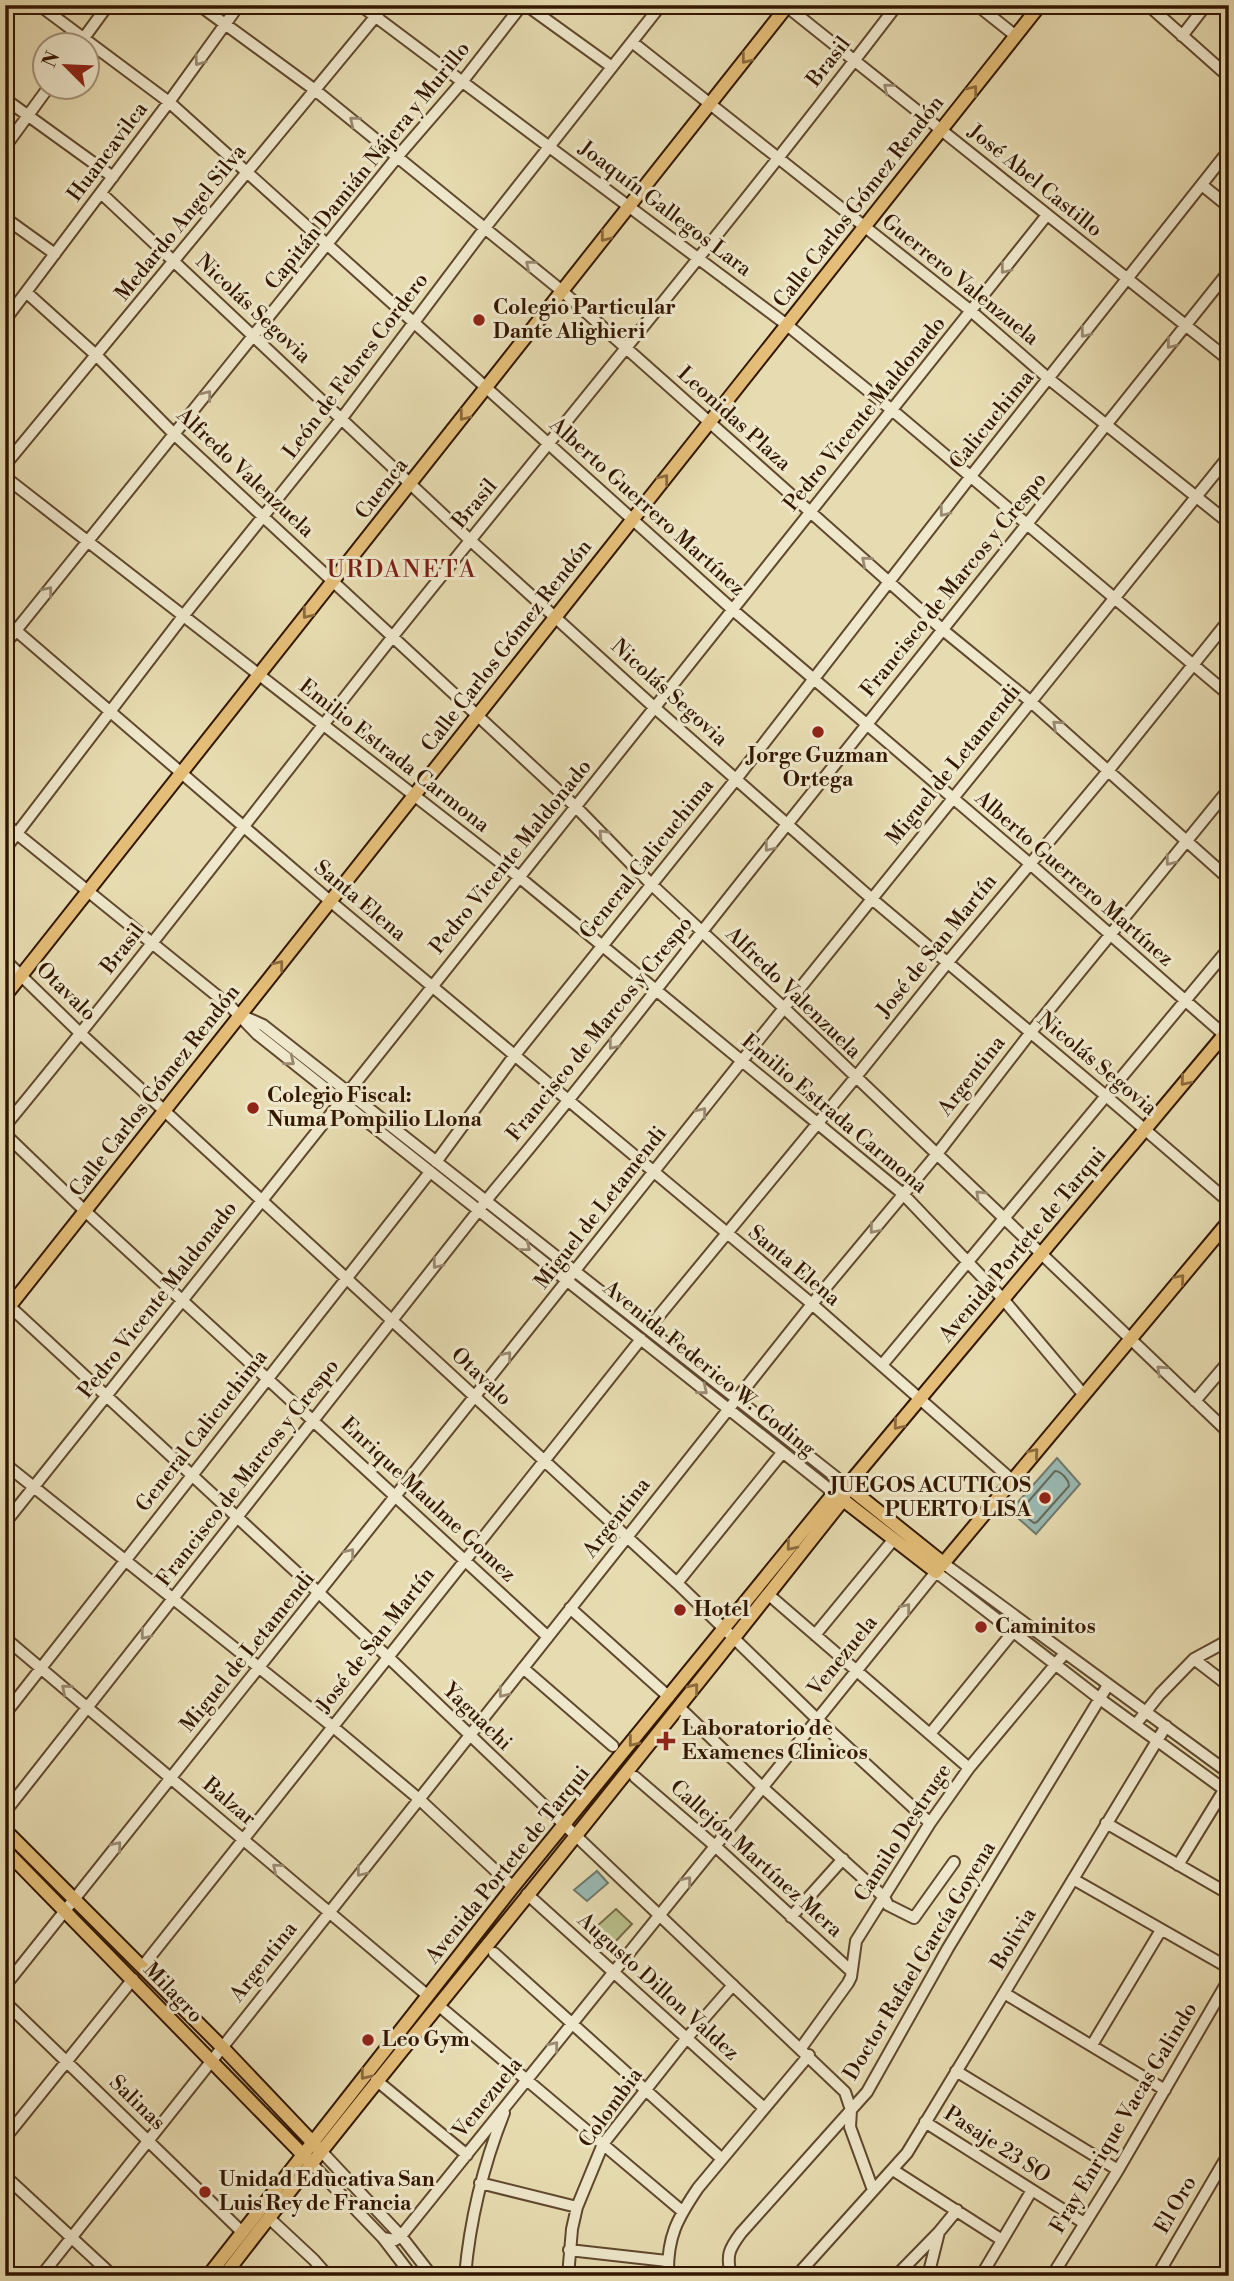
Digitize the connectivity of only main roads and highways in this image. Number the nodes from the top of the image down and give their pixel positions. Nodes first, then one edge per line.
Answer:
1 (1040, 5) edge
2 (786, 6) edge
3 (5, 996) edge
4 (1227, 1034) edge
5 (1229, 1221) edge
6 (7, 1306) edge
7 (847, 1486) junction
8 (839, 1497) junction
9 (939, 1567) junction
10 (729, 1633) junction
11 (674, 1702) junction
12 (5, 1830) edge
13 (5, 1850) edge
14 (316, 2146) junction
15 (307, 2159) junction
16 (229, 2274) edge
17 (208, 2276) edge

6 -> 1 main road, Calle Carlos Gómez Rendón
2 -> 3 main road, Cuenca
4 -> 7 main road, Avenida Portete de Tarqui
9 -> 5 main road, Venezuela
7 - 8 main road, Avenida Portete de Tarqui
7 - 9 main road, Avenida Federico W. Goding
8 - 9 main road, Avenida Federico W. Goding
8 -> 10 main road, Avenida Portete de Tarqui
8 - 10 main road, Avenida Portete de Tarqui
10 - 11 main road, Avenida Portete de Tarqui
11 - 14 main road, Avenida Portete de Tarqui
11 -> 14 main road, Avenida Portete de Tarqui
12 - 14 main road, Milagro
13 - 15 main road, Milagro
14 - 15 main road, Avenida Portete de Tarqui
15 - 16 main road, Avenida Portete de Tarqui
15 - 17 main road, Avenida Portete de Tarqui

